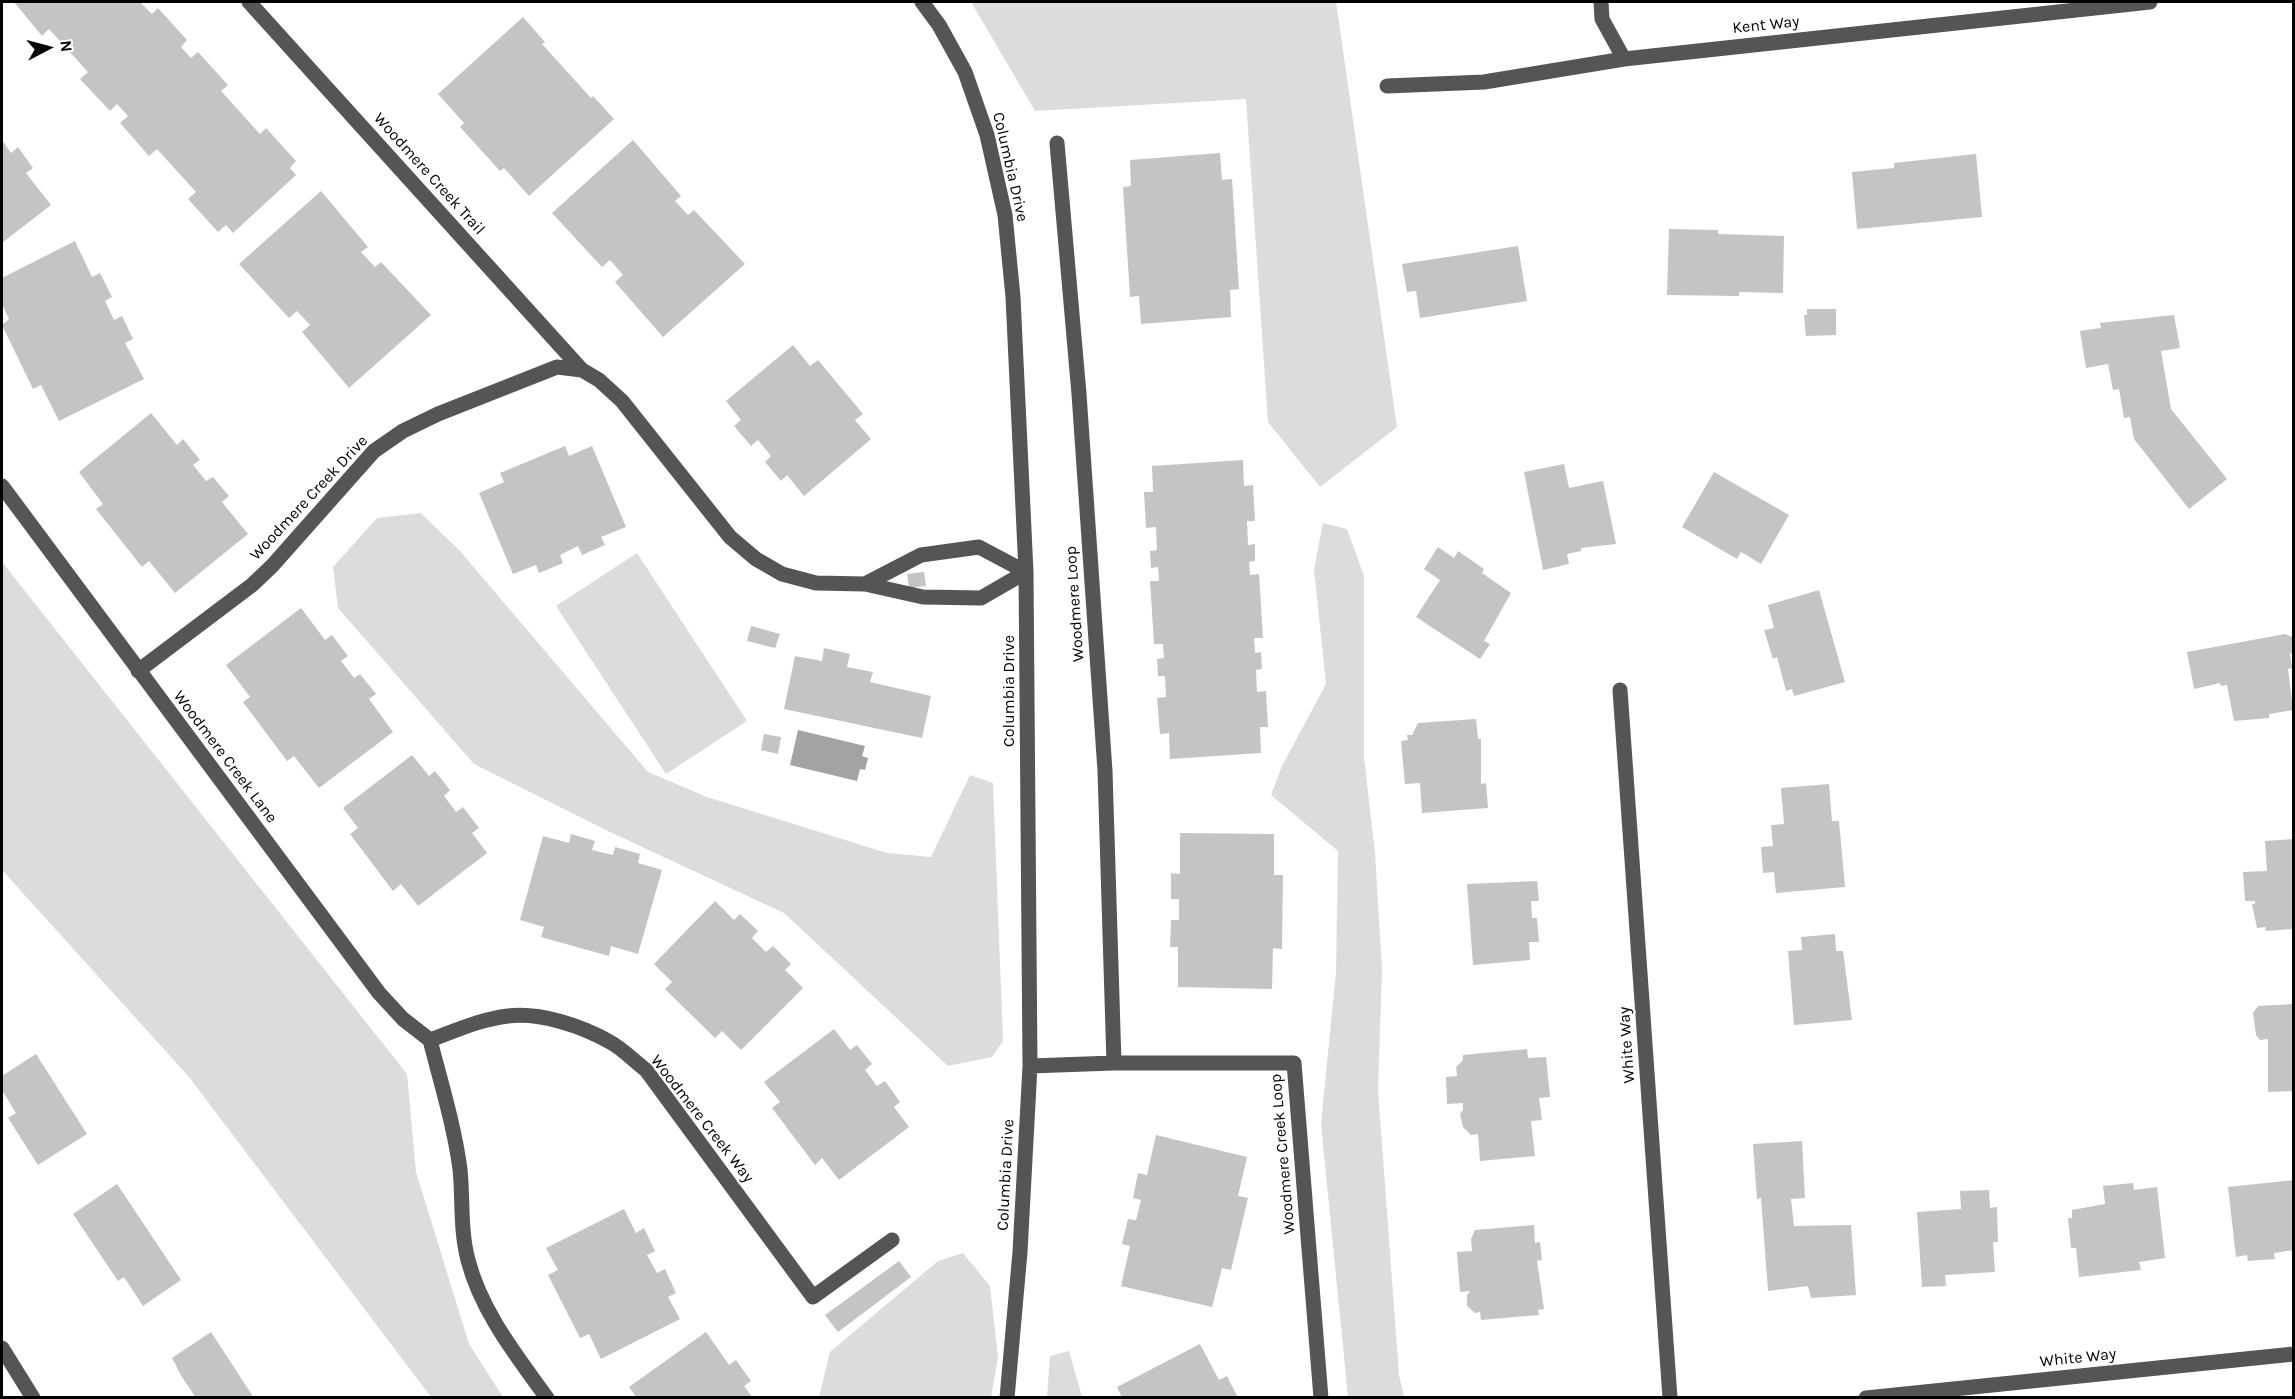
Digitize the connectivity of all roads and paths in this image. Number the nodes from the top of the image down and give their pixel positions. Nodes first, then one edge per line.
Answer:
1 (249, 2) edge
2 (922, 2) edge
3 (1601, 2) edge
4 (2150, 2) edge
5 (1624, 59) junction
6 (1387, 86) dead end
7 (1057, 143) dead end
8 (582, 370) junction
9 (2, 486) edge
10 (1026, 572) junction
11 (865, 584) junction
12 (138, 671) junction
13 (1620, 690) dead end
14 (430, 1040) junction
15 (1114, 1063) junction
16 (1030, 1066) junction
17 (892, 1240) dead end
18 (2, 1348) edge
19 (2294, 1354) edge
20 (33, 1398) edge
21 (547, 1398) edge
22 (1007, 1398) edge
23 (1322, 1398) edge
24 (1670, 1398) edge
25 (1866, 1398) edge

1 - 8 street, Woodmere Creek Trail
2 - 10 street, Columbia Drive
3 - 5 street
4 - 5 street, Kent Way
5 - 6 street, Kent Way
7 - 15 street, Woodmere Loop
8 - 11 street
8 - 12 street, Woodmere Creek Drive
9 - 12 street, Woodmere Creek Lane
10 - 11 street
10 - 11 street
10 - 16 street, Columbia Drive
12 - 14 street, Woodmere Creek Lane
13 - 24 street, White Way
14 - 17 street, Woodmere Creek Way
14 - 21 street
15 - 16 street, Woodmere Creek Loop
15 - 23 street, Woodmere Creek Loop
16 - 22 street, Columbia Drive
18 - 20 street
19 - 25 street, White Way

